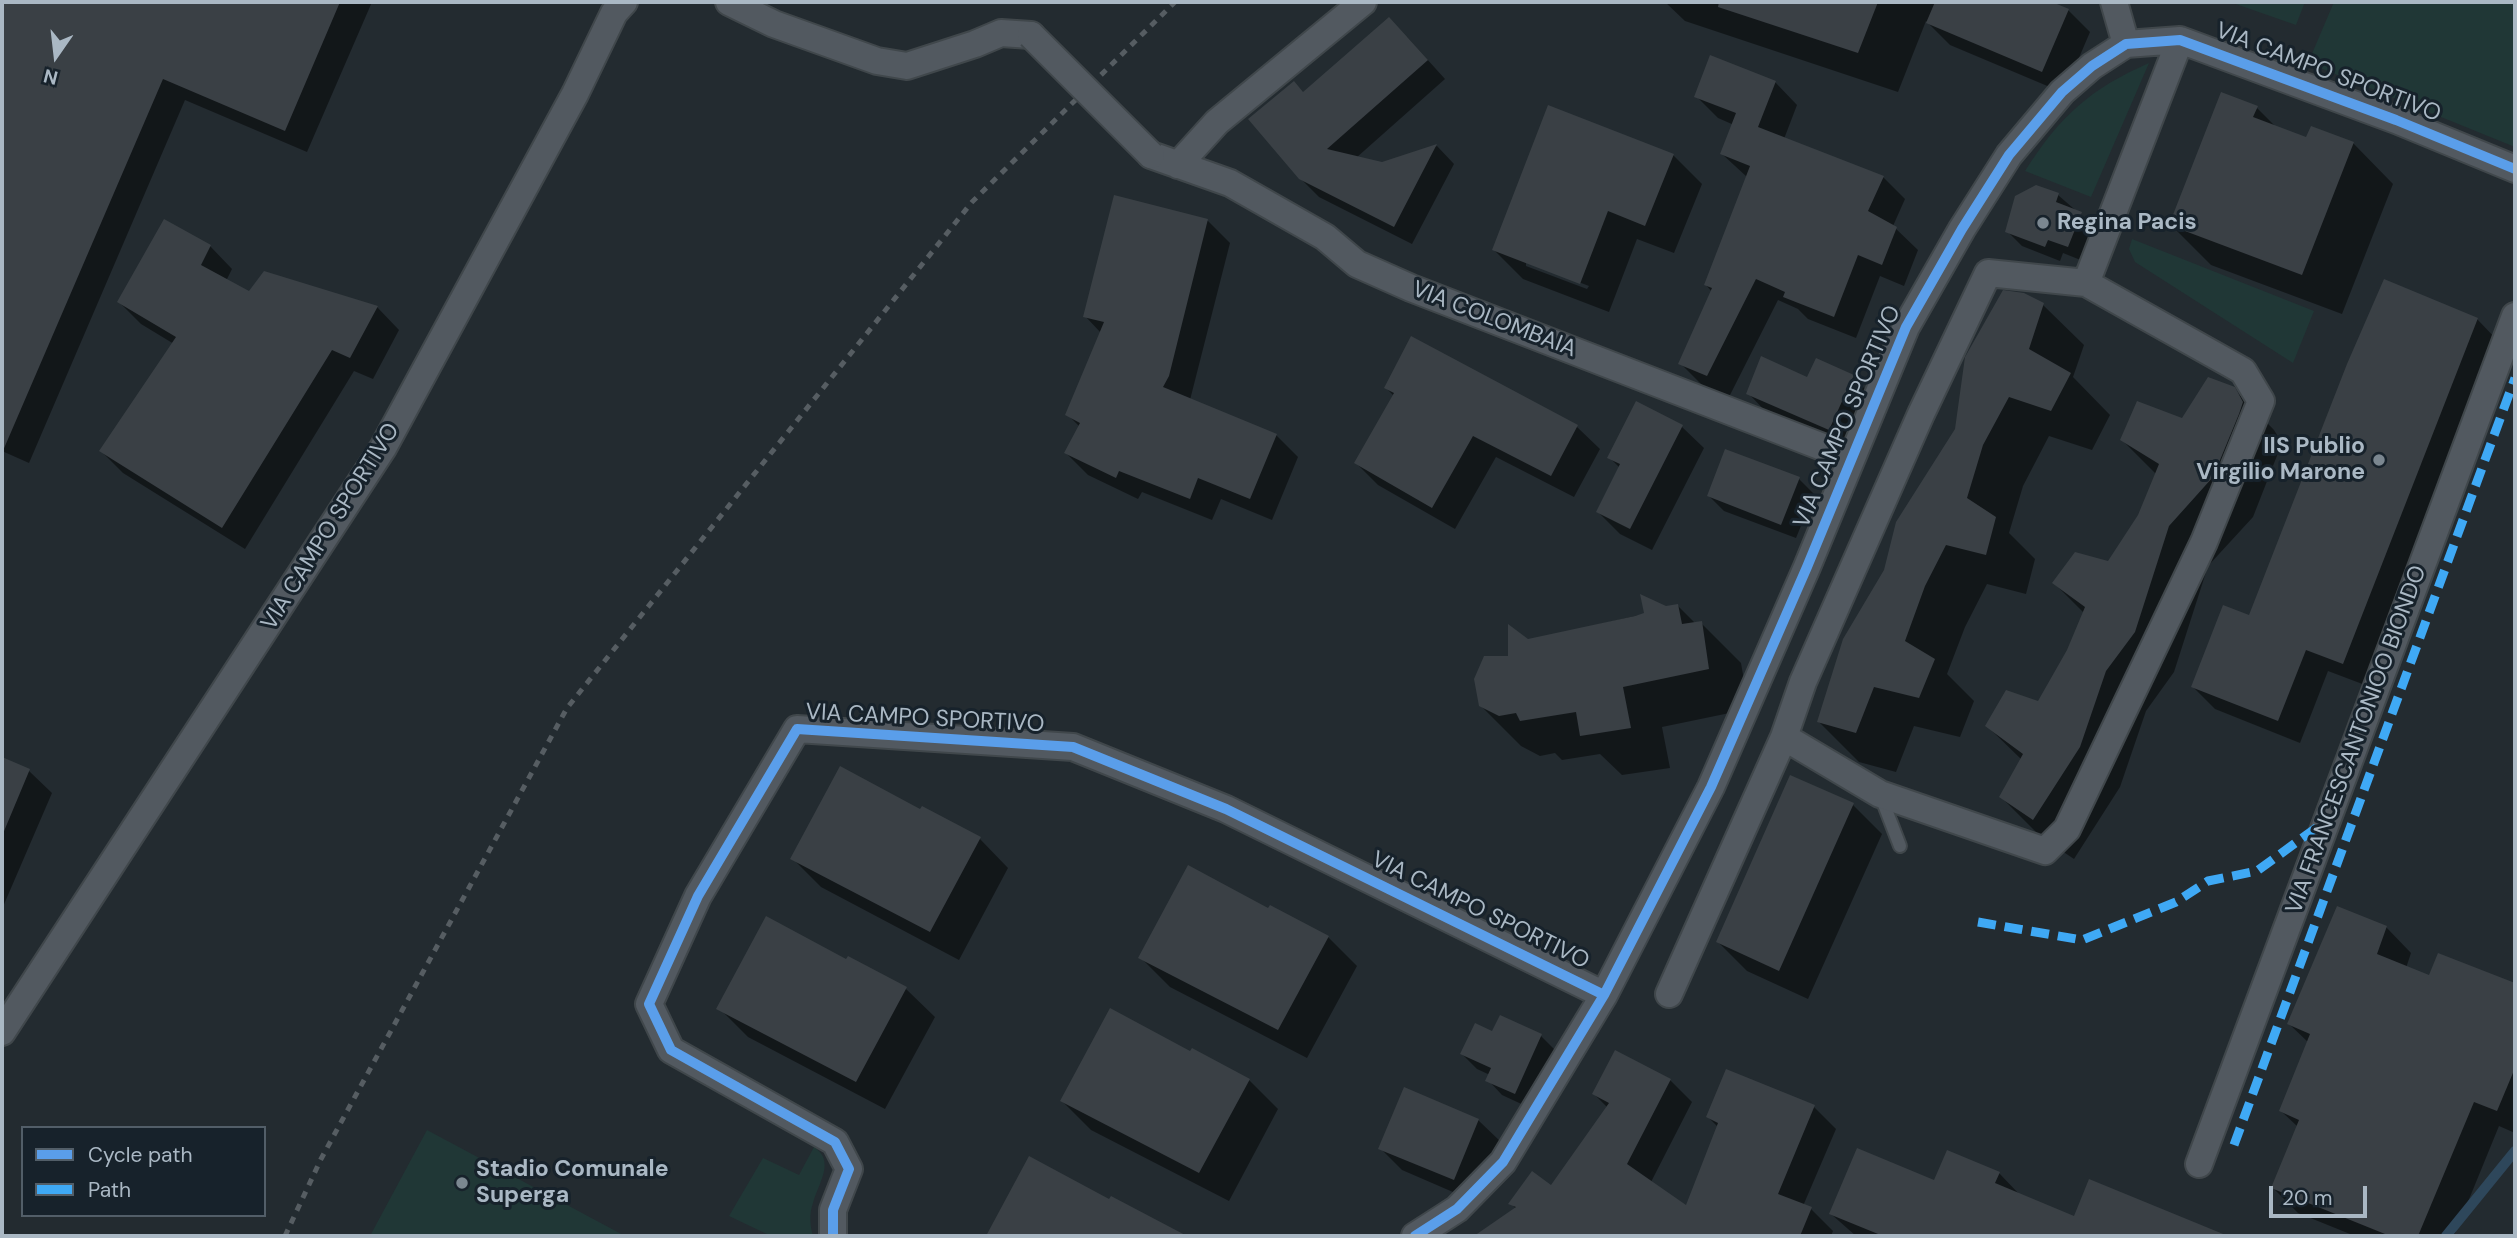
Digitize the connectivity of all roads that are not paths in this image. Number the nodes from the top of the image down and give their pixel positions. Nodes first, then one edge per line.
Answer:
1 (624, 2) edge
2 (729, 2) edge
3 (1363, 2) edge
4 (2114, 2) edge
5 (2180, 40) junction
6 (2126, 44) junction
7 (1178, 165) junction
8 (2515, 169) edge
9 (2086, 283) junction
10 (2515, 316) edge
11 (1851, 458) junction
12 (1783, 737) junction
13 (1880, 794) junction
14 (1900, 846) dead end
15 (1668, 993) dead end
16 (1604, 995) junction
17 (2, 1032) edge
18 (2199, 1164) dead end
19 (832, 1236) edge
20 (1415, 1236) edge

1 - 17 street, VIA CAMPO SPORTIVO
2 - 7 street, VIA COLOMBAIA, bridge
3 - 7 street
4 - 6 street
5 - 6 street, VIA CAMPO SPORTIVO
5 - 8 street, VIA CAMPO SPORTIVO
5 - 9 street
6 - 11 street, VIA CAMPO SPORTIVO
7 - 11 street, VIA COLOMBAIA
9 - 12 street
9 - 13 street
10 - 18 street, VIA FRANCESCANTONIOO BIONDO
11 - 16 street, VIA CAMPO SPORTIVO
12 - 13 street
12 - 15 street
13 - 14 lane
16 - 19 street, VIA CAMPO SPORTIVO
16 - 20 street, VIA CAMPO SPORTIVO

